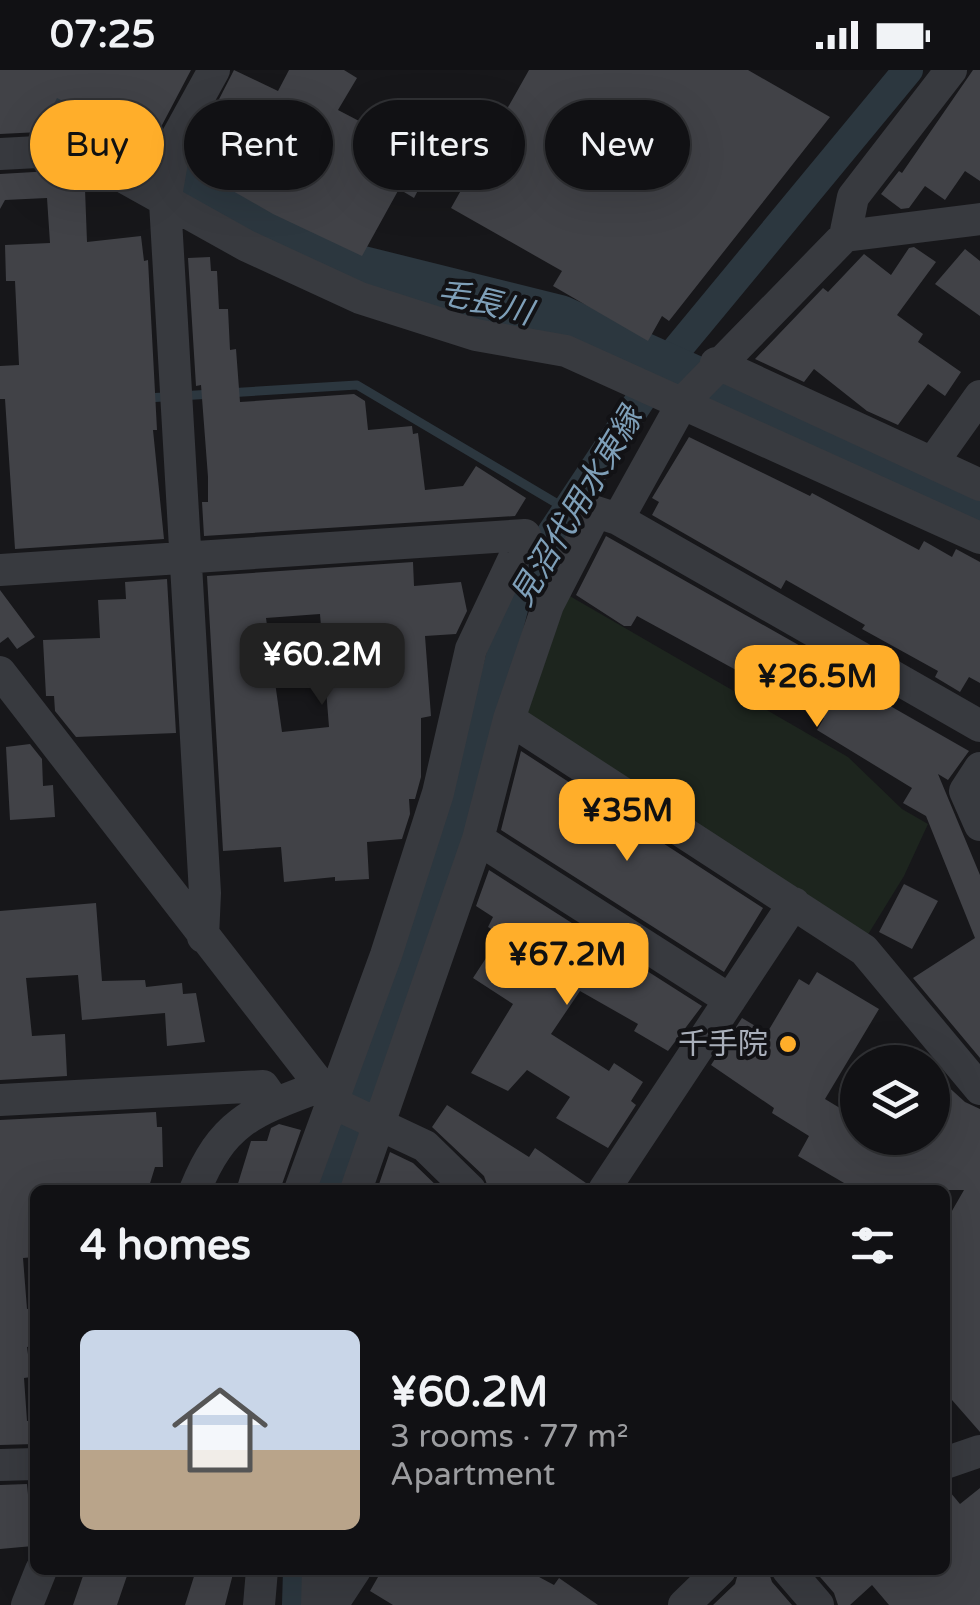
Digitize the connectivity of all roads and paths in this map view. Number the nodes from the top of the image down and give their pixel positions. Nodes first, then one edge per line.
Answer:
1 (214, 70) edge
2 (951, 70) edge
3 (0, 154) edge
4 (164, 202) junction
5 (980, 219) edge
6 (845, 236) junction
7 (716, 363) junction
8 (980, 396) edge
9 (682, 402) junction
10 (933, 462) junction
11 (980, 485) edge
12 (618, 519) junction
13 (980, 538) edge
14 (183, 560) junction
15 (0, 570) edge
16 (0, 672) edge
17 (509, 719) junction
18 (980, 725) edge
19 (980, 768) edge
20 (980, 825) edge
21 (478, 839) junction
22 (794, 903) junction
23 (203, 937) junction
24 (730, 1000) junction
25 (980, 1089) edge
26 (332, 1098) junction
27 (0, 1100) edge
28 (276, 1103) junction
29 (382, 1124) junction
30 (197, 1185) edge
31 (302, 1185) edge
32 (358, 1185) edge
33 (465, 1185) edge
34 (607, 1185) edge
35 (980, 1451) edge
36 (950, 1462) edge
37 (30, 1464) edge
38 (0, 1465) edge
39 (39, 1575) edge
40 (262, 1575) edge
41 (318, 1575) edge
42 (353, 1575) edge
43 (715, 1575) edge
44 (792, 1575) edge
45 (27, 1605) edge
46 (259, 1605) edge
47 (317, 1605) edge
48 (332, 1605) edge
49 (684, 1605) edge
50 (818, 1605) edge

1 - 4 street
2 - 6 street
3 - 4 street
4 - 9 street
4 - 14 street
5 - 6 street
6 - 7 street
7 - 9 street
7 - 10 street
8 - 10 street
9 - 12 street
9 - 13 street
10 - 11 street
12 - 17 street
12 - 18 street
14 - 15 street
14 - 23 street
14 - 26 street
16 - 23 street
17 - 21 street
17 - 22 street
19 - 20 street
21 - 24 street
21 - 29 street
22 - 24 street
22 - 25 street
23 - 26 street
24 - 34 street
26 - 28 street
26 - 29 street
26 - 31 street
27 - 28 street
28 - 30 street
29 - 32 street
29 - 33 street
35 - 36 street
37 - 38 street
39 - 45 street
40 - 46 street
41 - 47 street
42 - 48 street
43 - 49 street
44 - 50 street

